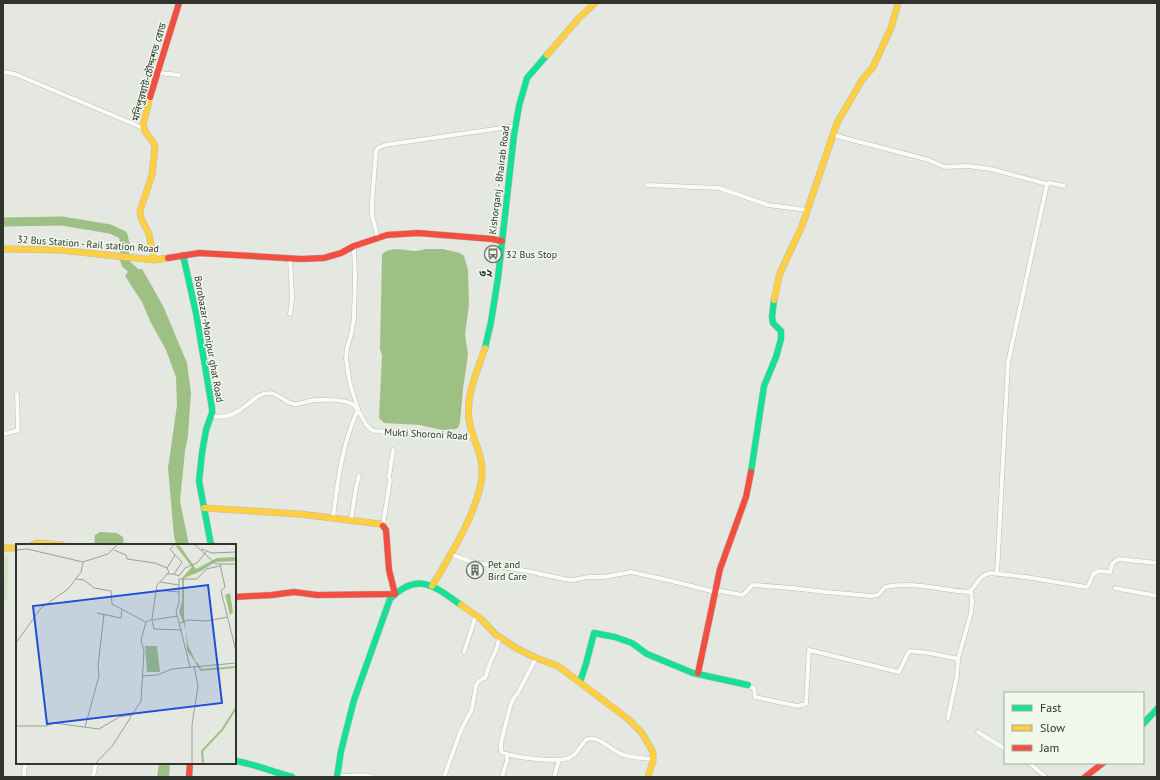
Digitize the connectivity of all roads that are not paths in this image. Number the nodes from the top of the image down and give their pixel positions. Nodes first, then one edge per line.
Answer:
1 (179, 3) edge
2 (595, 3) edge
3 (898, 3) edge
4 (3, 72) edge
5 (158, 73) junction
6 (179, 75) dead end
7 (515, 126) junction
8 (143, 128) junction
9 (833, 135) junction
10 (1047, 184) junction
11 (647, 185) dead end
12 (1064, 186) dead end
13 (807, 210) junction
14 (378, 239) junction
15 (502, 241) junction
16 (354, 246) junction
17 (3, 249) edge
18 (183, 255) junction
19 (290, 258) junction
20 (150, 260) junction
21 (290, 314) dead end
22 (17, 394) dead end
23 (358, 409) junction
24 (211, 416) junction
25 (3, 434) edge
26 (473, 436) junction
27 (393, 450) dead end
28 (359, 476) dead end
29 (204, 508) junction
30 (333, 518) junction
31 (351, 520) junction
32 (383, 525) junction
33 (35, 544) edge
34 (50, 544) edge
35 (211, 544) edge
36 (3, 548) edge
37 (16, 548) edge
38 (450, 554) junction
39 (1157, 563) edge
40 (997, 574) junction
41 (432, 586) junction
42 (1115, 588) dead end
43 (971, 591) junction
44 (715, 592) junction
45 (395, 594) junction
46 (1157, 596) edge
47 (236, 597) edge
48 (476, 615) junction
49 (499, 636) junction
50 (464, 652) dead end
51 (536, 658) junction
52 (958, 659) junction
53 (698, 673) junction
54 (580, 682) junction
55 (750, 686) joint
56 (1157, 710) edge
57 (948, 718) dead end
58 (1144, 723) edge
59 (978, 732) dead end
60 (1004, 748) edge
61 (507, 755) junction
62 (653, 759) junction
63 (559, 760) junction
64 (236, 762) edge
65 (25, 764) edge
66 (96, 764) edge
67 (190, 764) edge
68 (1030, 764) edge
69 (1102, 764) edge
70 (338, 776) edge
71 (24, 777) edge
72 (93, 777) edge
73 (189, 777) edge
74 (292, 777) edge
75 (374, 777) edge
76 (444, 777) edge
77 (502, 777) edge
78 (554, 777) edge
79 (648, 777) edge
80 (1046, 777) edge
81 (1085, 777) edge

1 - 5 street, মনিপুরঘাট-চৌদ্দশত রোড
2 - 7 street, Kishorganj - Bhairab Road
3 - 9 street
4 - 8 street
5 - 6 street
5 - 8 street, মনিপুরঘাট-চৌদ্দশত রোড
7 - 14 street
7 - 15 street, Kishorganj - Bhairab Road
8 - 20 street, মনিপুরঘাট-চৌদ্দশত রোড
9 - 10 street
9 - 13 street
10 - 12 street
10 - 40 street
11 - 13 street
13 - 44 street
14 - 15 street, 32 Bus Station - Rail station Road
14 - 16 street, 32 Bus Station - Rail station Road
15 - 26 street, Kishorganj - Bhairab Road
16 - 19 street, 32 Bus Station - Rail station Road
16 - 23 street, Mukti Shoroni Road
17 - 20 street, 32 Bus Station - Rail station Road
18 - 19 street, 32 Bus Station - Rail station Road
18 - 20 street, 32 Bus Station - Rail station Road
18 - 24 street, Borobazar-Monipur ghat Road
19 - 21 street
22 - 25 street
23 - 24 street
23 - 26 street, Mukti Shoroni Road
23 - 30 street
24 - 29 street, Borobazar-Monipur ghat Road
26 - 38 street, Kishorganj - Bhairab Road
27 - 32 street
28 - 31 street
29 - 30 street
29 - 35 street, Borobazar-Monipur ghat Road
30 - 31 street
31 - 32 street
32 - 45 street
33 - 34 street
36 - 37 street
38 - 41 street, Kishorganj - Bhairab Road
38 - 44 street
39 - 40 street
40 - 43 street
41 - 45 street
41 - 48 street
42 - 46 street
43 - 44 street
43 - 52 street
44 - 53 street
45 - 47 street
45 - 70 street
48 - 49 street
48 - 50 street
49 - 51 street
49 - 76 street
51 - 54 street
51 - 61 street
52 - 55 street
52 - 57 street
53 - 54 street
53 - 55 street
54 - 62 street
56 - 58 street
59 - 60 street
61 - 63 street
61 - 77 street
62 - 63 street
62 - 79 street
63 - 78 street
64 - 74 street
65 - 71 street
66 - 72 street
67 - 73 street
68 - 80 street
69 - 81 street
70 - 75 street

